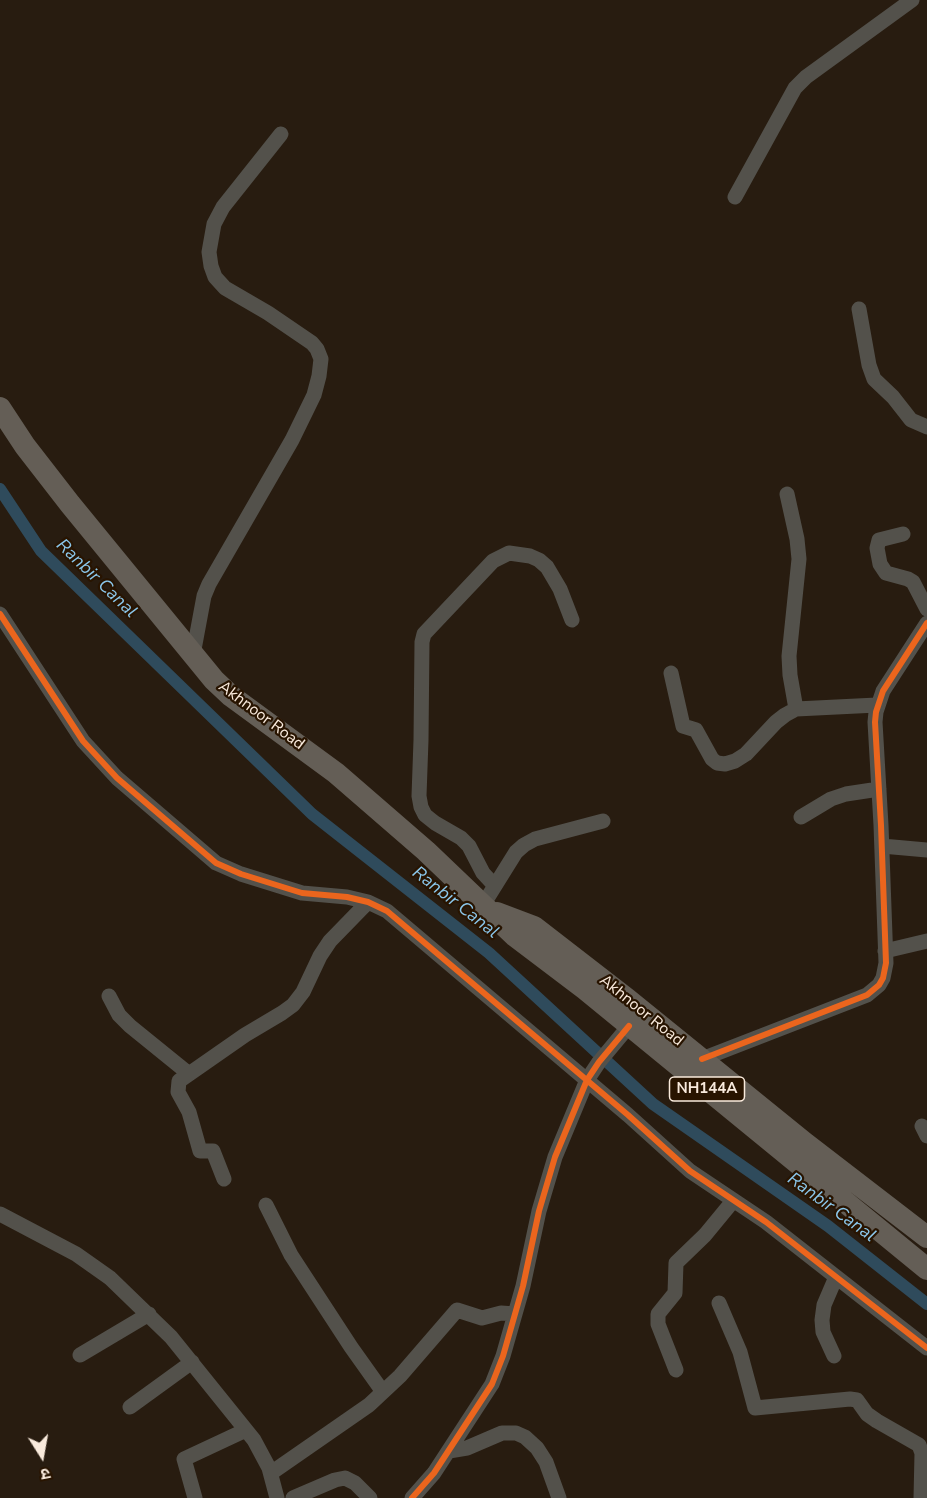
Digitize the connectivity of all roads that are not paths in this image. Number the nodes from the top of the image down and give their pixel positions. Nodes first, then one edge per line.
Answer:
1 (912, 0) edge
2 (282, 134) dead end
3 (735, 197) dead end
4 (859, 309) dead end
5 (0, 408) edge
6 (927, 427) edge
7 (787, 494) dead end
8 (903, 534) dead end
9 (927, 609) edge
10 (1, 617) edge
11 (572, 620) dead end
12 (927, 623) edge
13 (193, 655) junction
14 (671, 673) dead end
15 (877, 705) junction
16 (796, 709) junction
17 (879, 789) junction
18 (801, 817) dead end
19 (603, 821) dead end
20 (882, 846) junction
21 (927, 850) edge
22 (495, 885) junction
23 (368, 903) junction
24 (485, 907) junction
25 (927, 941) edge
26 (885, 951) junction
27 (109, 996) dead end
28 (629, 1026) junction
29 (702, 1059) junction
30 (188, 1073) junction
31 (587, 1080) junction
32 (224, 1179) dead end
33 (733, 1201) junction
34 (266, 1205) dead end
35 (0, 1214) edge
36 (927, 1237) edge
37 (927, 1269) edge
38 (836, 1277) junction
39 (719, 1303) dead end
40 (149, 1314) junction
41 (515, 1314) junction
42 (927, 1348) edge
43 (80, 1355) dead end
44 (834, 1356) dead end
45 (192, 1362) junction
46 (676, 1370) dead end
47 (383, 1392) junction
48 (130, 1407) dead end
49 (246, 1430) junction
50 (449, 1451) junction
51 (271, 1473) junction
52 (195, 1498) edge
53 (277, 1498) edge
54 (293, 1498) edge
55 (370, 1498) edge
56 (412, 1498) edge
57 (559, 1498) edge
58 (921, 1498) edge

1 - 3 street
2 - 13 street
4 - 6 street
5 - 13 highway, Akhnoor Road / NH144A
7 - 16 street
8 - 9 street
10 - 23 street
11 - 22 street
12 - 15 street
13 - 24 highway, Akhnoor Road / NH144A
14 - 16 street
15 - 16 street
15 - 17 street
17 - 18 street
17 - 20 street
19 - 22 street
20 - 21 street
20 - 26 street
22 - 24 street
23 - 30 street
23 - 31 street
24 - 28 highway, Akhnoor Road / NH144A
24 - 29 highway, Akhnoor Road / NH144A
25 - 26 street
26 - 29 street
27 - 30 street
28 - 31 street
28 - 37 highway, Akhnoor Road / NH144A
29 - 36 highway, Akhnoor Road / NH144A
30 - 32 street
31 - 33 street
31 - 41 street
33 - 38 street
33 - 46 street
34 - 47 street
35 - 40 street
38 - 42 street
38 - 44 street
39 - 58 street
40 - 43 street
40 - 45 street
41 - 47 street
41 - 50 street
45 - 48 street
45 - 49 street
47 - 51 street
49 - 51 street
49 - 52 street
50 - 56 street
50 - 57 street
51 - 53 street
54 - 55 street

